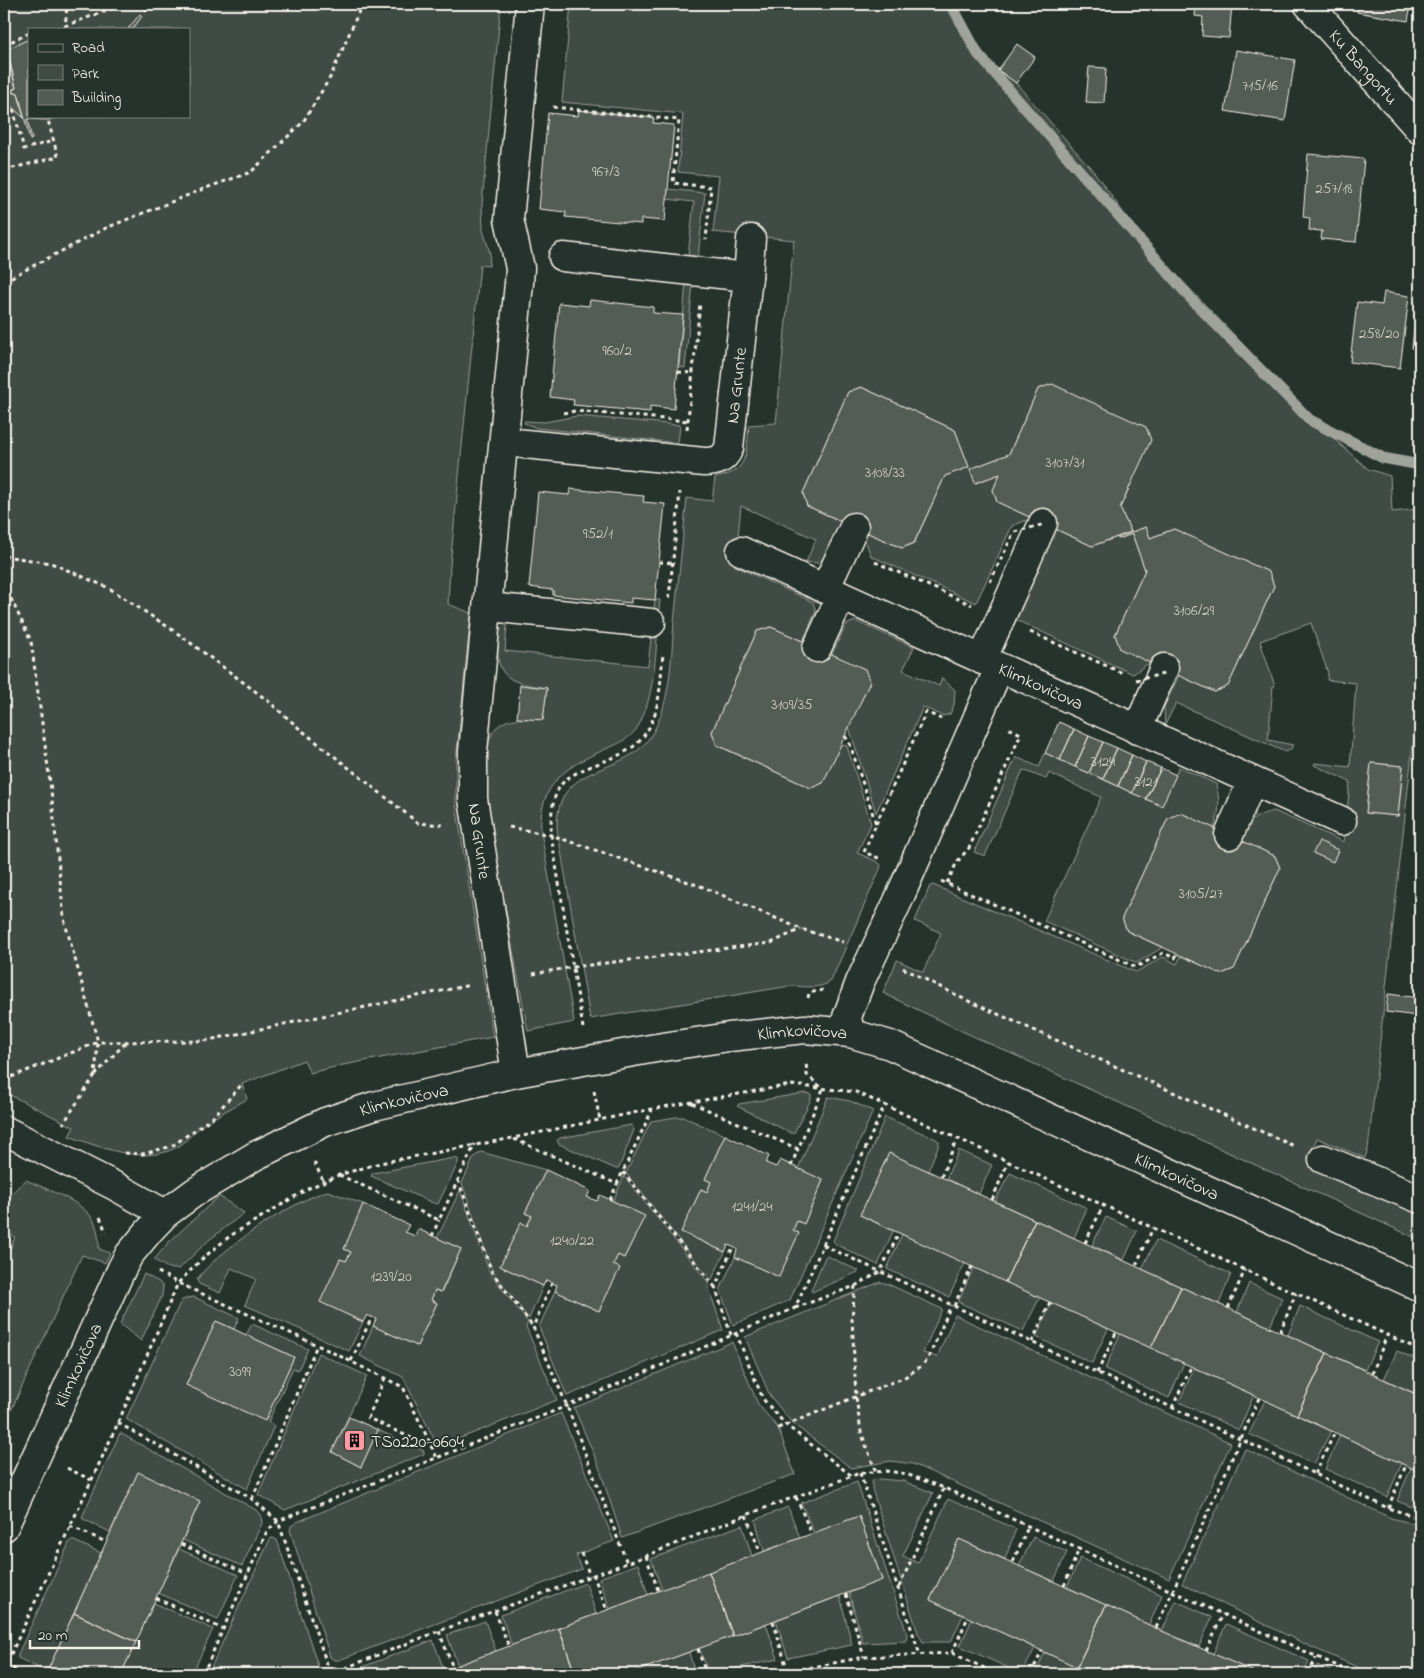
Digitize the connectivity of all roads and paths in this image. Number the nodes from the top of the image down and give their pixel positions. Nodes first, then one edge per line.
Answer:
1 (67, 4) edge
2 (124, 4) edge
3 (138, 4) edge
4 (362, 4) edge
5 (530, 4) edge
6 (1308, 4) edge
7 (148, 12) dead end
8 (65, 27) edge
9 (28, 33) edge
10 (4, 45) edge
11 (520, 104) junction
12 (13, 109) dead end
13 (48, 120) dead end
14 (1420, 130) edge
15 (53, 141) junction
16 (4, 170) edge
17 (668, 182) dead end
18 (673, 183) junction
19 (751, 239) dead end
20 (564, 256) dead end
21 (703, 272) junction
22 (748, 276) junction
23 (4, 281) edge
24 (678, 372) dead end
25 (693, 374) junction
26 (505, 442) junction
27 (684, 460) junction
28 (1044, 524) joint
29 (854, 527) dead end
30 (741, 551) dead end
31 (4, 556) edge
32 (866, 558) dead end
33 (659, 562) dead end
34 (673, 563) junction
35 (4, 584) edge
36 (988, 592) dead end
37 (833, 593) junction
38 (669, 601) dead end
39 (973, 606) dead end
40 (488, 607) junction
41 (651, 623) dead end
42 (664, 648) dead end
43 (818, 648) dead end
44 (990, 664) junction
45 (1164, 671) joint
46 (1136, 680) dead end
47 (944, 720) dead end
48 (1137, 730) junction
49 (845, 736) dead end
50 (1252, 781) junction
51 (1342, 821) dead end
52 (876, 824) junction
53 (477, 825) junction
54 (551, 835) junction
55 (1228, 835) dead end
56 (910, 872) junction
57 (801, 929) junction
58 (873, 954) junction
59 (1177, 954) dead end
60 (573, 967) junction
61 (501, 979) junction
62 (828, 986) dead end
63 (805, 1028) junction
64 (850, 1033) junction
65 (98, 1042) junction
66 (126, 1042) junction
67 (588, 1060) junction
68 (516, 1073) junction
69 (95, 1075) junction
70 (4, 1080) edge
71 (242, 1084) dead end
72 (823, 1089) junction
73 (692, 1103) junction
74 (885, 1104) junction
75 (652, 1110) junction
76 (600, 1120) junction
77 (70, 1129) dead end
78 (4, 1130) edge
79 (513, 1138) junction
80 (957, 1139) junction
81 (475, 1144) junction
82 (798, 1149) junction
83 (117, 1152) dead end
84 (1323, 1159) joint
85 (1008, 1162) junction
86 (791, 1166) dead end
87 (623, 1172) junction
88 (339, 1175) junction
89 (941, 1177) dead end
90 (458, 1180) junction
91 (617, 1184) junction
92 (1420, 1199) edge
93 (610, 1200) dead end
94 (992, 1200) dead end
95 (1103, 1206) junction
96 (166, 1214) junction
97 (439, 1220) junction
98 (1152, 1228) junction
99 (899, 1233) dead end
100 (432, 1236) dead end
101 (1086, 1243) dead end
102 (823, 1245) junction
103 (733, 1247) dead end
104 (972, 1266) dead end
105 (1136, 1266) dead end
106 (1245, 1270) junction
107 (880, 1272) junction
108 (178, 1283) junction
109 (552, 1283) dead end
110 (855, 1286) junction
111 (714, 1287) junction
112 (1420, 1287) edge
113 (1296, 1293) junction
114 (1050, 1302) dead end
115 (953, 1305) junction
116 (795, 1308) junction
117 (1228, 1308) dead end
118 (372, 1317) dead end
119 (533, 1326) junction
120 (1280, 1332) dead end
121 (736, 1333) junction
122 (1116, 1333) dead end
123 (731, 1335) junction
124 (1387, 1335) junction
125 (1032, 1342) junction
126 (317, 1345) junction
127 (1420, 1350) edge
128 (351, 1361) junction
129 (1191, 1367) dead end
130 (1097, 1373) junction
131 (1372, 1374) dead end
132 (385, 1378) junction
133 (856, 1397) junction
134 (1259, 1398) dead end
135 (567, 1406) junction
136 (1172, 1408) junction
137 (118, 1423) junction
138 (786, 1425) junction
139 (778, 1428) dead end
140 (1335, 1432) dead end
141 (1240, 1439) junction
142 (432, 1448) junction
143 (437, 1458) junction
144 (1406, 1465) dead end
145 (876, 1472) junction
146 (860, 1473) junction
147 (1315, 1474) junction
148 (852, 1476) junction
149 (944, 1488) junction
150 (796, 1497) junction
151 (252, 1498) junction
152 (1388, 1508) junction
153 (746, 1515) junction
154 (1420, 1518) edge
155 (278, 1521) junction
156 (70, 1526) junction
157 (4, 1527) edge
158 (1028, 1527) junction
159 (811, 1534) dead end
160 (106, 1542) dead end
161 (181, 1544) dead end
162 (1079, 1549) junction
163 (760, 1552) dead end
164 (582, 1553) dead end
165 (646, 1556) junction
166 (1013, 1562) dead end
167 (627, 1563) junction
168 (247, 1574) junction
169 (592, 1575) junction
170 (1064, 1586) dead end
171 (898, 1589) junction
172 (658, 1590) dead end
173 (1173, 1591) junction
174 (846, 1594) dead end
175 (156, 1598) dead end
176 (607, 1610) dead end
177 (496, 1611) junction
178 (1224, 1614) junction
179 (968, 1617) dead end
180 (773, 1621) dead end
181 (1156, 1628) dead end
182 (223, 1629) junction
183 (438, 1631) junction
184 (508, 1647) dead end
185 (698, 1649) dead end
186 (1042, 1650) dead end
187 (1206, 1650) dead end
188 (952, 1653) junction
189 (920, 1655) junction
190 (864, 1657) junction
191 (1316, 1658) junction
192 (4, 1666) edge
193 (453, 1668) dead end
194 (986, 1670) junction
195 (788, 1672) junction
196 (24, 1674) edge
197 (203, 1674) edge
198 (329, 1674) edge
199 (706, 1674) edge
200 (778, 1674) edge
201 (984, 1674) edge
202 (996, 1674) edge
203 (1031, 1674) edge
204 (1308, 1674) edge
205 (1355, 1674) edge

1 - 8 path
2 - 8 path
3 - 7 path
4 - 23 path
5 - 11 street, Na Grunte
6 - 14 street, Ku Bangortu
9 - 10 path
11 - 18 path
11 - 26 street, Na Grunte
12 - 15 path
13 - 15 path
15 - 16 path
17 - 18 path
18 - 21 path
19 - 22 street
20 - 21 street
21 - 22 street
21 - 25 path
22 - 27 street, Na Grunte
24 - 25 path
25 - 27 path
26 - 27 street, Na Grunte
26 - 40 street, Na Grunte
27 - 34 path
28 - 36 path, bridge
28 - 44 street
29 - 37 street
30 - 37 street, Klimkovičova
31 - 53 path
32 - 39 path
33 - 34 path
34 - 38 path
35 - 65 path
37 - 43 street
37 - 44 street, Klimkovičova
40 - 41 street
40 - 53 street, Na Grunte
42 - 54 path
44 - 48 street, Klimkovičova
44 - 56 street
45 - 46 path, bridge
45 - 48 street
47 - 52 path
48 - 50 street, Klimkovičova
49 - 52 path
50 - 51 street, Klimkovičova
50 - 55 street
52 - 56 path
53 - 54 path
53 - 61 street, Na Grunte
54 - 57 path
54 - 60 path
56 - 58 street
56 - 59 path
57 - 58 path
57 - 60 path
58 - 64 street
58 - 84 path
60 - 61 path
60 - 67 path
61 - 66 path
61 - 68 street, Na Grunte
62 - 63 path
63 - 64 street, Klimkovičova
63 - 67 street, Klimkovičova
63 - 72 path
64 - 112 street, Klimkovičova
65 - 66 path
65 - 69 path
65 - 70 path
66 - 69 path
67 - 68 street, Klimkovičova
67 - 76 path
68 - 96 street, Klimkovičova
69 - 77 path
71 - 83 path
72 - 73 path
72 - 74 path
72 - 82 path
73 - 75 path
73 - 82 path
74 - 80 path
74 - 102 path
75 - 76 path
75 - 87 path
76 - 79 path
78 - 96 street
79 - 81 path
79 - 91 path
80 - 85 path
80 - 89 path
81 - 88 path
81 - 90 path
82 - 86 path
84 - 92 street
85 - 94 path
85 - 95 path
87 - 91 path
87 - 111 path
88 - 97 path
88 - 108 path
90 - 97 path
90 - 119 path
91 - 93 path
95 - 98 path
95 - 101 path
96 - 157 street, Klimkovičova
97 - 100 path
98 - 105 path
98 - 106 path
99 - 107 path
102 - 107 path
102 - 116 path
103 - 111 path
104 - 115 path
106 - 113 path
106 - 117 path
107 - 110 path
107 - 115 path
108 - 126 path
108 - 137 path
109 - 119 path
110 - 116 path
110 - 133 path
111 - 123 path
113 - 120 path
113 - 124 path
114 - 125 path
115 - 125 path
115 - 133 path
116 - 121 path
118 - 128 path
119 - 135 path
121 - 123 path
121 - 138 path
122 - 130 path
123 - 135 path
124 - 127 path
124 - 131 path
125 - 130 path
126 - 128 path
126 - 151 path
128 - 132 path
129 - 136 path
130 - 136 path
132 - 142 path
132 - 142 path
133 - 138 path
133 - 145 path
134 - 141 path
135 - 143 path
135 - 167 path
136 - 141 path
137 - 151 path
137 - 156 path
138 - 139 path
138 - 148 path
140 - 147 path
141 - 147 path
141 - 173 path
142 - 143 path
143 - 155 path
144 - 152 path
145 - 146 path
145 - 149 path
146 - 148 path
146 - 171 path
147 - 152 path
148 - 150 path
149 - 158 path
149 - 171 path
150 - 153 path
150 - 159 path
151 - 155 path
152 - 154 path
153 - 163 path
153 - 165 path
155 - 168 path
155 - 198 path
156 - 160 path
156 - 192 path
158 - 162 path
158 - 166 path
161 - 168 path
162 - 170 path
162 - 173 path
164 - 169 path
165 - 167 path
165 - 172 path
167 - 169 path
168 - 182 path
169 - 176 path
169 - 177 path
171 - 189 path
173 - 178 path
173 - 181 path
174 - 190 path
175 - 182 path
177 - 183 path
177 - 184 path
178 - 187 path
178 - 191 path
179 - 188 path
180 - 195 path
182 - 197 path
183 - 193 path
183 - 198 path
185 - 199 path
186 - 203 path
188 - 189 path
188 - 194 path
189 - 190 path
190 - 195 path
191 - 204 path
191 - 205 path
192 - 196 path
194 - 201 path
194 - 202 path
195 - 200 path

